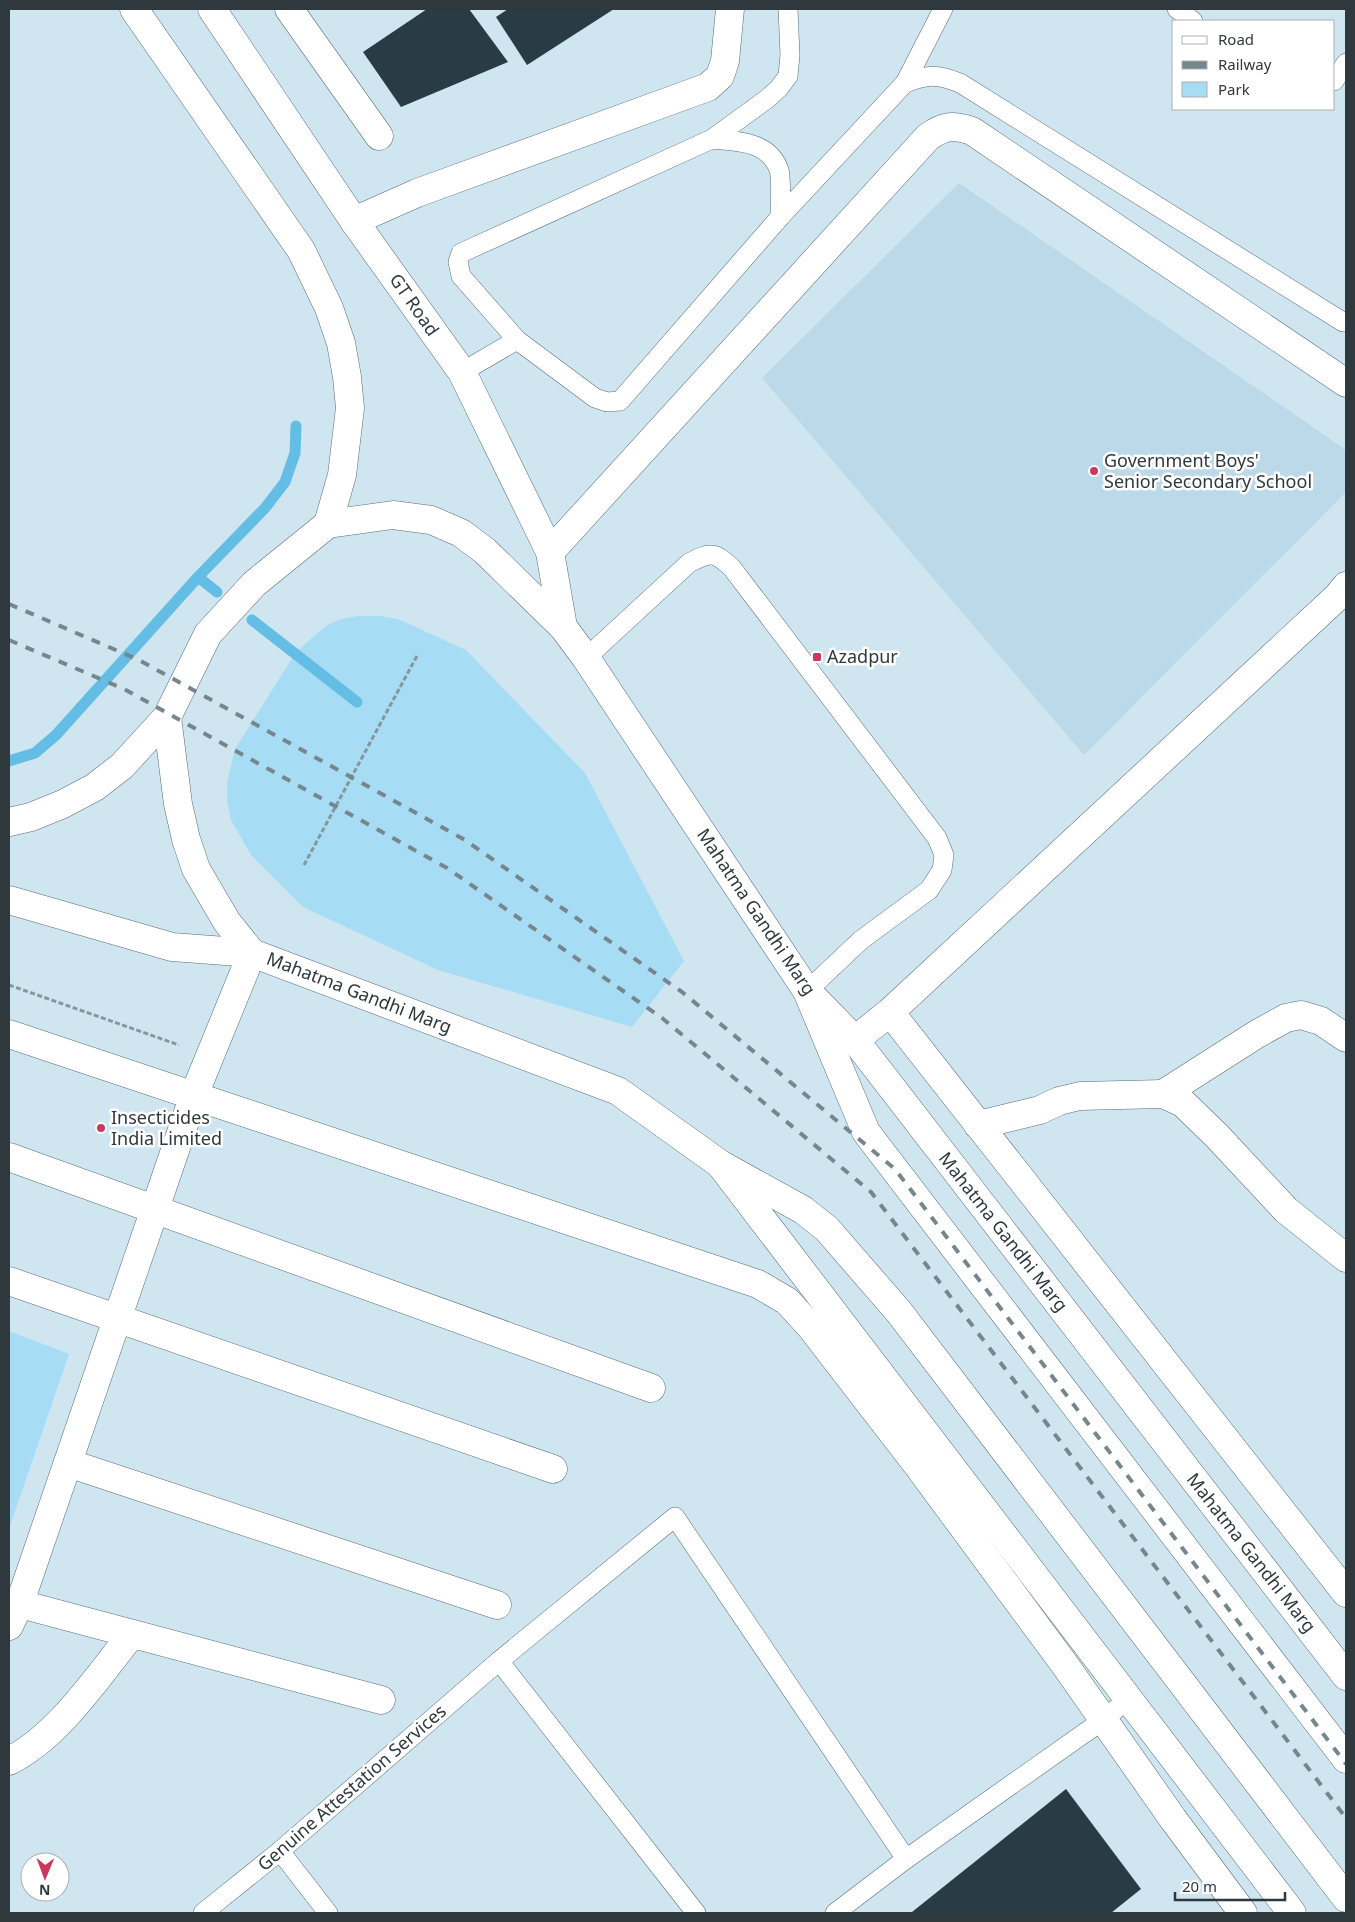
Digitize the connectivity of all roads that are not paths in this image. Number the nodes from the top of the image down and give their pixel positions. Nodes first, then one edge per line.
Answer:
1 (134, 9) edge
2 (212, 9) edge
3 (290, 9) edge
4 (730, 9) edge
5 (788, 9) edge
6 (943, 9) edge
7 (1178, 9) edge
8 (1192, 20) edge
9 (1346, 63) edge
10 (1335, 80) edge
11 (905, 83) junction
12 (379, 136) dead end
13 (712, 139) junction
14 (780, 217) junction
15 (354, 221) junction
16 (1346, 322) edge
17 (517, 340) junction
18 (462, 372) junction
19 (1346, 382) edge
20 (328, 524) junction
21 (550, 552) junction
22 (1343, 596) edge
23 (563, 627) junction
24 (586, 658) junction
25 (167, 717) junction
26 (9, 822) edge
27 (9, 900) edge
28 (252, 953) junction
29 (807, 991) junction
30 (890, 1012) junction
31 (9, 1034) edge
32 (1346, 1038) edge
33 (855, 1040) junction
34 (1163, 1094) junction
35 (194, 1095) junction
36 (978, 1125) junction
37 (9, 1157) edge
38 (720, 1164) junction
39 (155, 1210) junction
40 (1346, 1258) edge
41 (9, 1281) edge
42 (118, 1318) junction
43 (651, 1388) dead end
44 (68, 1463) junction
45 (553, 1469) dead end
46 (1346, 1593) edge
47 (497, 1605) dead end
48 (12, 1611) edge
49 (132, 1634) junction
50 (499, 1661) junction
51 (1346, 1676) edge
52 (1128, 1699) junction
53 (381, 1700) dead end
54 (1103, 1720) junction
55 (1346, 1759) edge
56 (9, 1761) edge
57 (280, 1851) junction
58 (906, 1859) junction
59 (1346, 1898) edge
60 (203, 1913) edge
61 (328, 1913) edge
62 (696, 1913) edge
63 (835, 1913) edge
64 (1243, 1913) edge
65 (1292, 1913) edge

1 - 20 street
2 - 15 street, GT Road
3 - 12 street
4 - 15 street
5 - 13 lane
6 - 11 lane
7 - 8 lane
9 - 10 lane
11 - 14 lane
11 - 16 lane
13 - 14 lane
13 - 17 lane
14 - 17 lane
15 - 18 street, GT Road
17 - 18 lane
18 - 21 street, GT Road
19 - 21 street
20 - 23 street, Mahatma Gandhi Marg
20 - 25 street
21 - 23 street, GT Road
22 - 30 street
23 - 24 street, Mahatma Gandhi Marg
24 - 29 street, Mahatma Gandhi Marg
24 - 29 lane
25 - 26 street
25 - 28 street, Mahatma Gandhi Marg
27 - 28 street, Mahatma Gandhi Marg
28 - 35 street
28 - 38 street, Mahatma Gandhi Marg
29 - 33 street, Mahatma Gandhi Marg
29 - 55 street
30 - 33 street
30 - 36 street
31 - 35 street
32 - 34 street
33 - 51 street, Mahatma Gandhi Marg
34 - 36 street
34 - 40 street
35 - 39 street
35 - 54 street
36 - 46 street
37 - 39 street
38 - 52 street, Mahatma Gandhi Marg
38 - 59 street
39 - 42 street
39 - 43 street
41 - 42 street
42 - 44 street
42 - 45 street
44 - 47 street
44 - 48 street
48 - 49 street
49 - 53 street
49 - 56 street
50 - 57 lane, Genuine Attestation Services
50 - 58 lane, Genuine Attestation Services
50 - 62 lane
52 - 54 lane
52 - 65 street, Mahatma Gandhi Marg
54 - 58 lane
54 - 64 street
57 - 60 lane, Genuine Attestation Services
57 - 61 lane
58 - 63 lane

